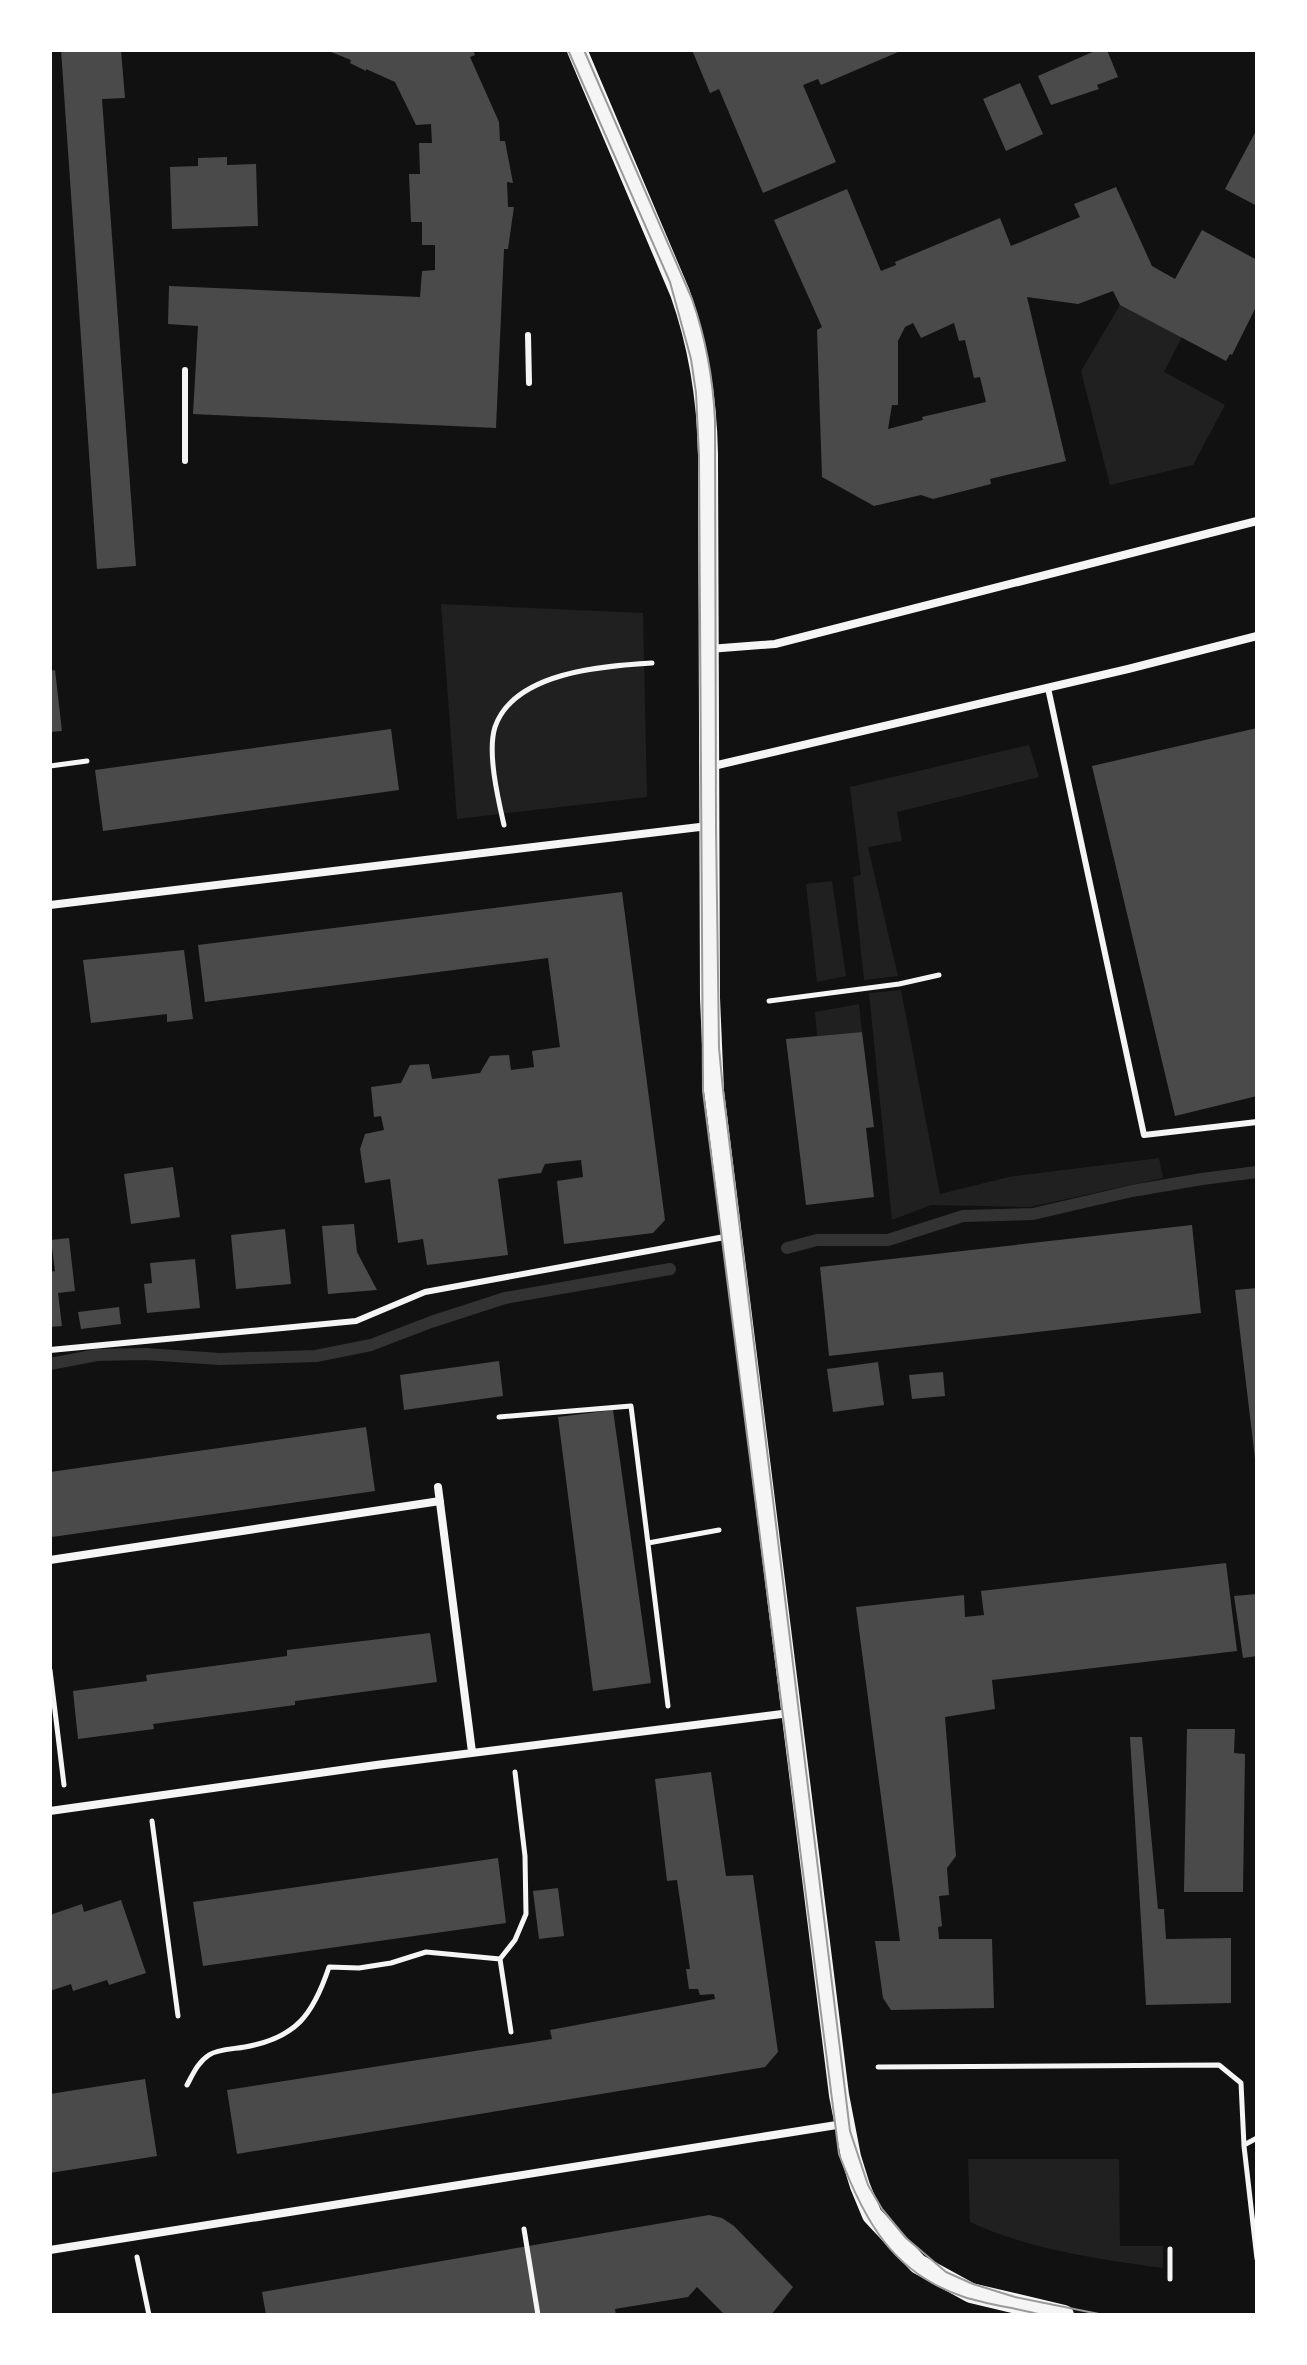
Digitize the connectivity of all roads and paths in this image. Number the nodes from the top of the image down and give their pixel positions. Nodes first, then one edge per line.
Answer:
1 (577, 50) edge
2 (528, 335) dead end
3 (185, 370) dead end
4 (529, 383) dead end
5 (185, 461) dead end
6 (1257, 521) edge
7 (1257, 636) edge
8 (707, 649) junction
9 (652, 663) dead end
10 (1048, 688) junction
11 (87, 761) dead end
12 (50, 766) edge
13 (708, 767) junction
14 (504, 825) dead end
15 (709, 826) junction
16 (50, 905) edge
17 (939, 975) dead end
18 (769, 1001) dead end
19 (1257, 1122) edge
20 (731, 1236) junction
21 (50, 1350) edge
22 (499, 1417) dead end
23 (438, 1487) dead end
24 (440, 1501) junction
25 (719, 1530) dead end
26 (648, 1543) junction
27 (50, 1560) edge
28 (50, 1670) edge
29 (791, 1712) junction
30 (670, 1727) junction
31 (511, 1747) junction
32 (472, 1752) junction
33 (148, 1796) junction
34 (67, 1809) junction
35 (50, 1811) edge
36 (500, 1959) junction
37 (178, 2016) dead end
38 (511, 2032) dead end
39 (878, 2067) dead end
40 (187, 2085) dead end
41 (844, 2124) junction
42 (1257, 2138) edge
43 (1244, 2146) junction
44 (524, 2229) dead end
45 (1170, 2249) dead end
46 (50, 2250) edge
47 (1257, 2259) edge
48 (1170, 2279) dead end
49 (141, 2280) dead end
50 (149, 2315) edge
51 (538, 2315) edge
52 (1064, 2315) edge

1 - 8 main road
2 - 4 lane
3 - 5 lane
6 - 8 street
7 - 10 street
8 - 13 main road
9 - 14 path
10 - 13 street
10 - 19 lane
11 - 12 path
13 - 15 main road
15 - 16 street
15 - 20 main road
17 - 18 path
20 - 21 lane
20 - 29 main road
22 - 26 path
23 - 24 street
24 - 27 street
24 - 32 street
25 - 26 path
26 - 30 path
28 - 34 path
29 - 30 street
29 - 41 main road
30 - 31 street
31 - 32 street
31 - 36 path
32 - 33 street
33 - 34 street
33 - 37 path
34 - 35 street
36 - 38 path
36 - 40 path
39 - 43 path
41 - 46 street
41 - 52 main road
42 - 43 path
43 - 47 path
44 - 51 path
45 - 48 path
49 - 50 path

